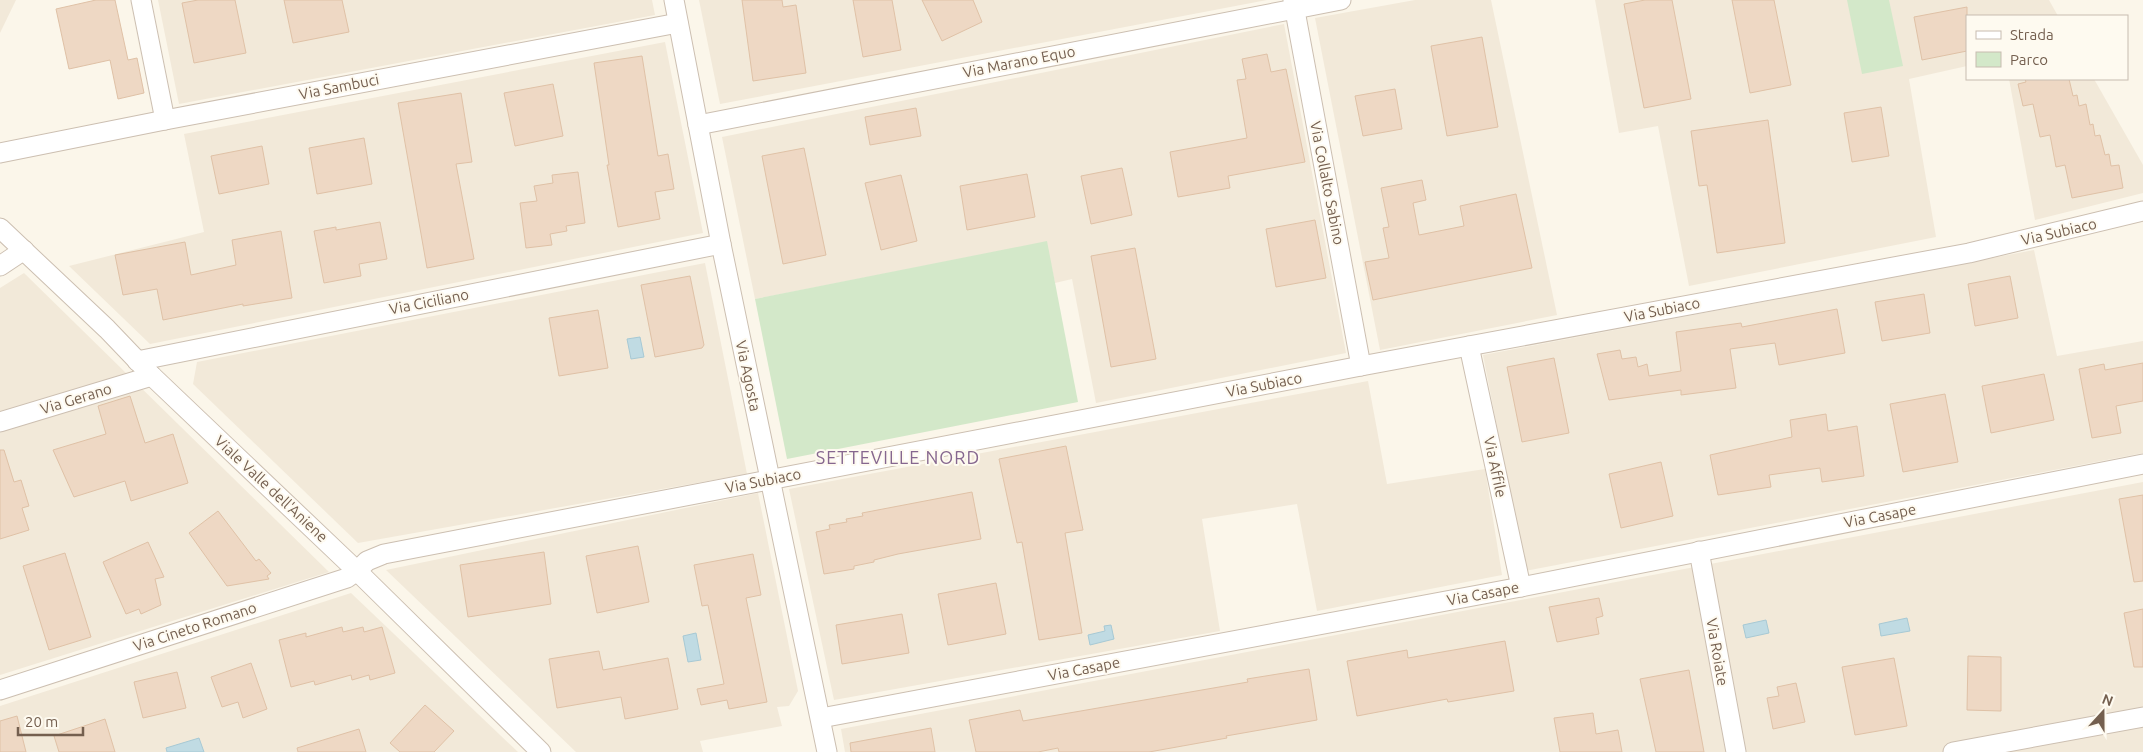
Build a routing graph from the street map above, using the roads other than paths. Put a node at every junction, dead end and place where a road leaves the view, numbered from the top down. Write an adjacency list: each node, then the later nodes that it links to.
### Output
1 (140, 0): 6 (street)
2 (674, 0): 5 (street, Via Agosta)
3 (1341, 0): 4 (street, Via Marano Equo)
4 (1294, 4): 7 (street, Via Marano Equo); 16 (street, Via Collalto Sabino)
5 (678, 23): 6 (street, Via Sambuci); 7 (street, Via Agosta)
6 (165, 120): 8 (street, Via Sambuci)
7 (698, 125): 11 (street, Via Agosta)
8 (0, 153)
9 (2143, 211): 14 (street, Via Subiaco)
10 (0, 228): 12 (street, Viale Valle dell'Aniene)
11 (721, 244): 15 (street, Via Ciciliano); 20 (street, Via Agosta)
12 (24, 250): 13 (street); 15 (street, Viale Valle dell'Aniene)
13 (0, 266)
14 (1469, 346): 16 (street, Via Subiaco); 24 (street, Via Affile)
15 (137, 361): 17 (street, Viale Valle dell'Aniene)
16 (1362, 366): 20 (street, Via Subiaco)
17 (152, 376): 18 (street, Via Gerano); 23 (street, Viale Valle dell'Aniene)
18 (0, 422)
19 (2143, 464): 21 (street, Via Casape)
20 (770, 480): 22 (street, Via Subiaco); 27 (street, Via Agosta)
21 (1699, 551): 24 (street, Via Casape); 30 (street, Via Roiate)
22 (384, 554): 23 (street, Via Cineto Romano)
23 (358, 571): 25 (street, Via Cineto Romano); 28 (street, Viale Valle dell'Aniene)
24 (1521, 587): 27 (street, Via Casape)
25 (0, 690)
26 (2143, 717): 31 (street)
27 (821, 718): 29 (street, Via Agosta)
28 (541, 752)
29 (827, 752)
30 (1736, 752)
31 (1953, 752)

